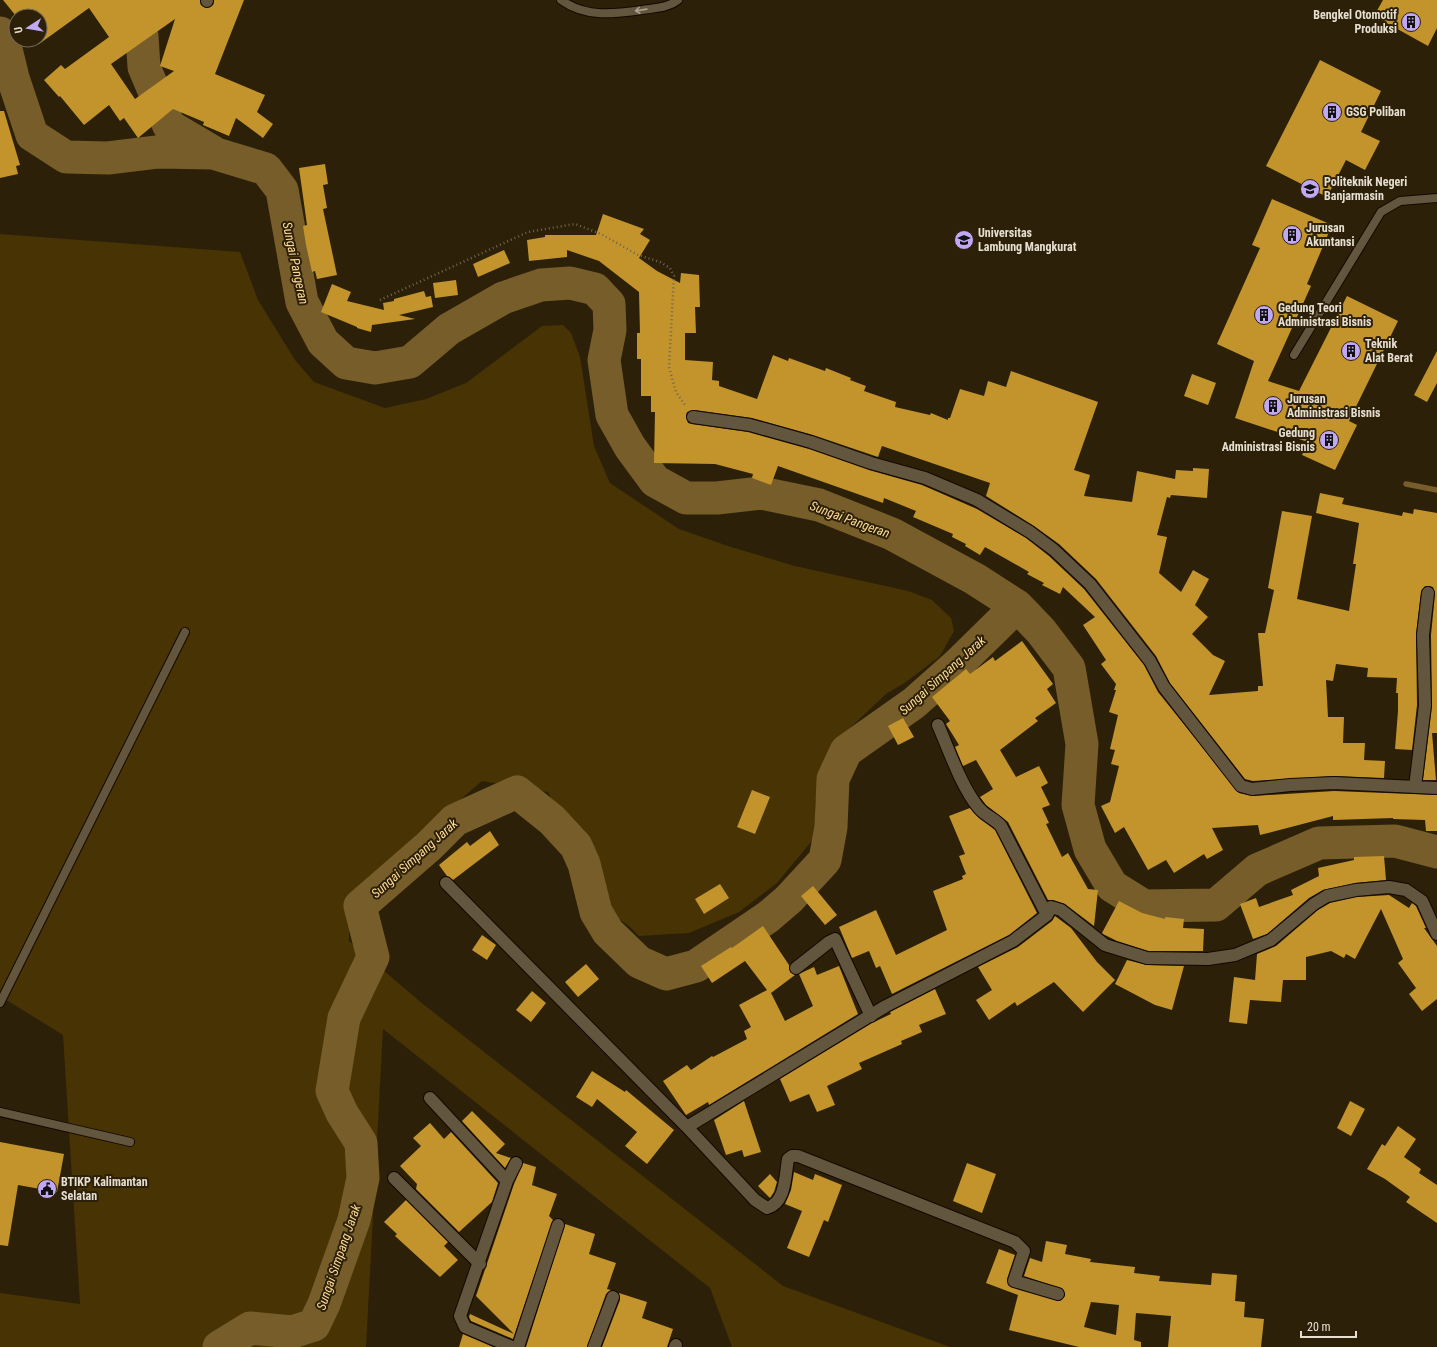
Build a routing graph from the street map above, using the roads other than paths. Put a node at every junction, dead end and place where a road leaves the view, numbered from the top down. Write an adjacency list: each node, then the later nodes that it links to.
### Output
1 (561, 0): 2 (lane, one-way to 1)
2 (678, 0)
3 (1437, 198): 4 (lane)
4 (1294, 355)
5 (693, 418): 9 (street)
6 (1428, 593): 9 (street)
7 (185, 632): 15 (lane)
8 (938, 725): 12 (street)
9 (1415, 787): 10 (street)
10 (1437, 788)
11 (446, 884): 19 (street)
12 (1047, 915): 13 (street); 16 (street)
13 (1437, 934)
14 (796, 968): 16 (street)
15 (0, 1003)
16 (871, 1016): 19 (street)
17 (430, 1098): 23 (street)
18 (0, 1112): 20 (lane)
19 (686, 1127): 26 (street)
20 (130, 1142)
21 (516, 1163): 23 (street)
22 (394, 1178): 25 (street)
23 (507, 1181): 25 (street)
24 (558, 1225): 29 (street)
25 (480, 1264): 28 (street)
26 (1058, 1294)
27 (613, 1297): 30 (street)
28 (512, 1347)
29 (518, 1347)
30 (594, 1347)

